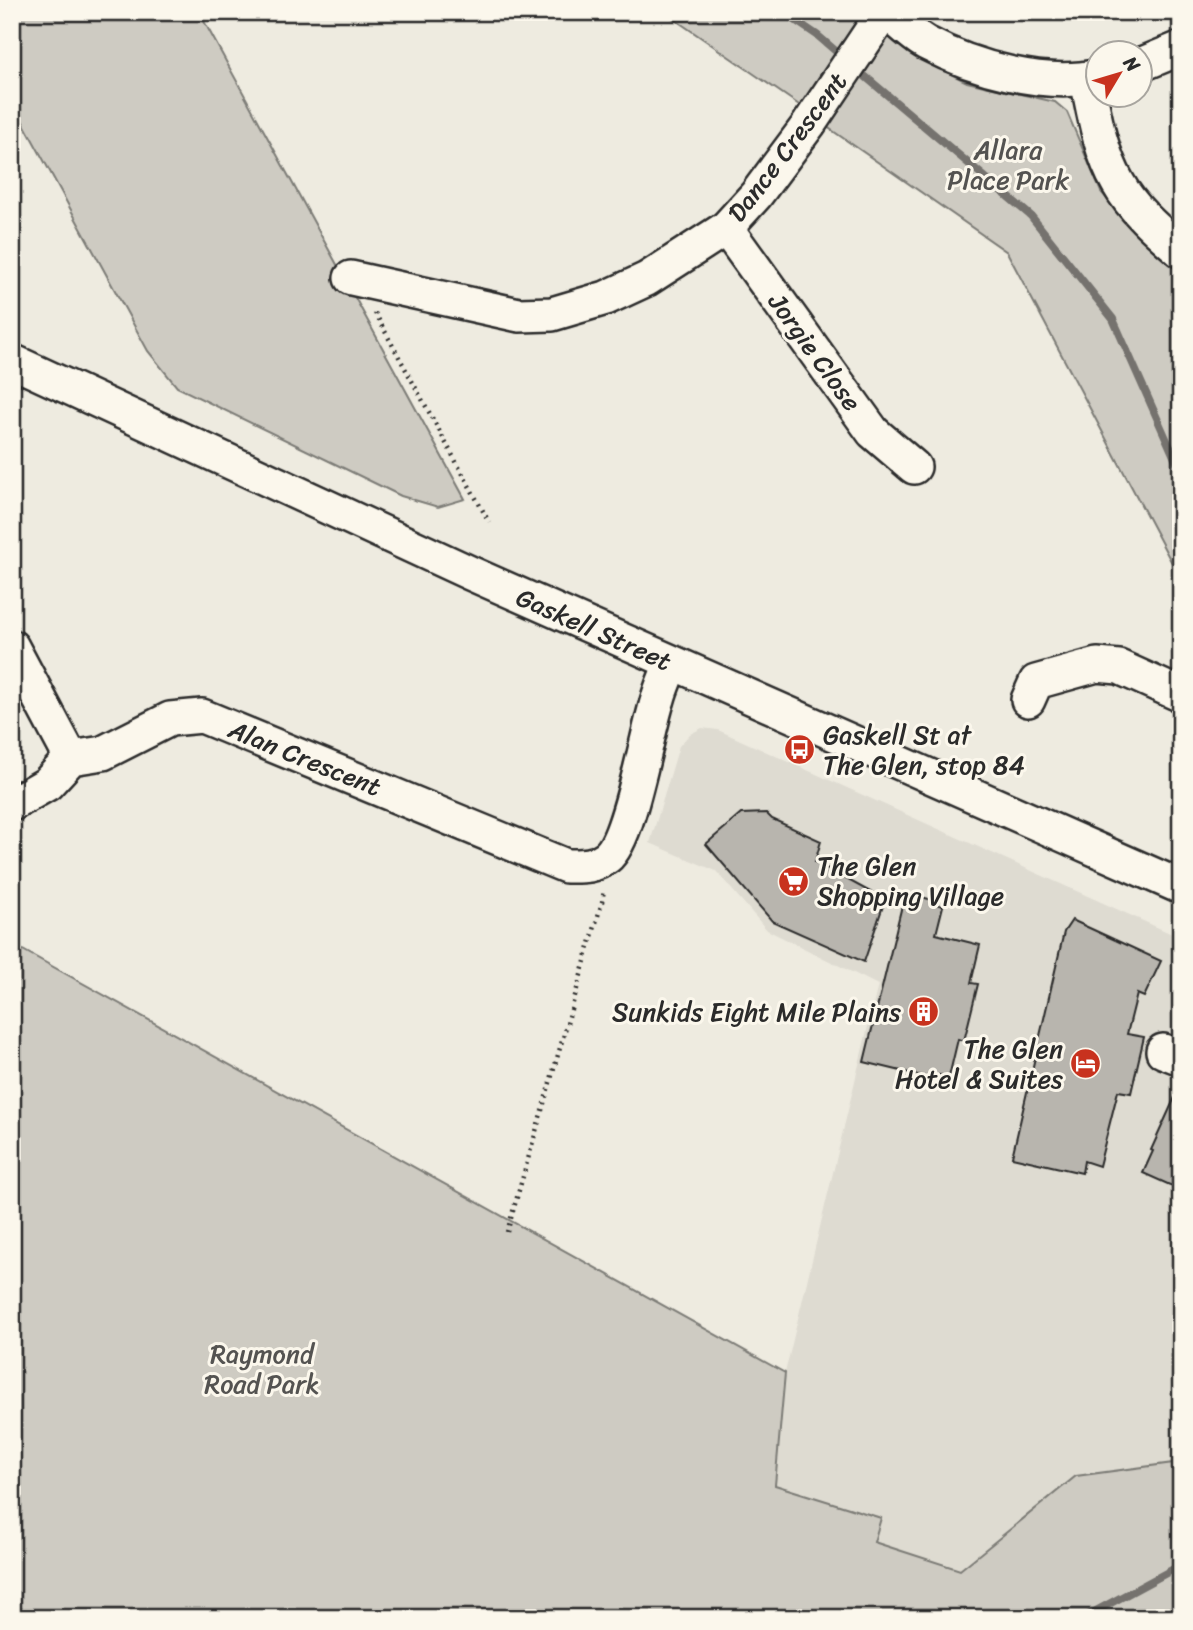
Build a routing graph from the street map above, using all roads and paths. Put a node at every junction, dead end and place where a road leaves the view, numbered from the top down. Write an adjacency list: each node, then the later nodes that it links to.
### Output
1 (886, 12): 4 (street); 6 (street, Dance Crescent)
2 (1181, 48): 3 (street)
3 (1154, 59)
4 (1084, 78)
5 (1096, 108): 7 (street)
6 (726, 228): 8 (street, Dance Crescent); 12 (street, Jorgie Close)
7 (1181, 251)
8 (351, 278): 13 (path)
9 (12, 280): 10 (path)
10 (14, 302)
11 (12, 361): 15 (street, Gaskell Street)
12 (914, 467)
13 (489, 522)
14 (12, 648): 18 (street)
15 (671, 663): 20 (street); 21 (street, Gaskell Street)
16 (1181, 695): 17 (street)
17 (1028, 700)
18 (71, 758): 19 (street); 20 (street, Alan Crescent)
19 (12, 804)
20 (608, 856): 22 (path)
21 (1181, 887)
22 (507, 1232)

